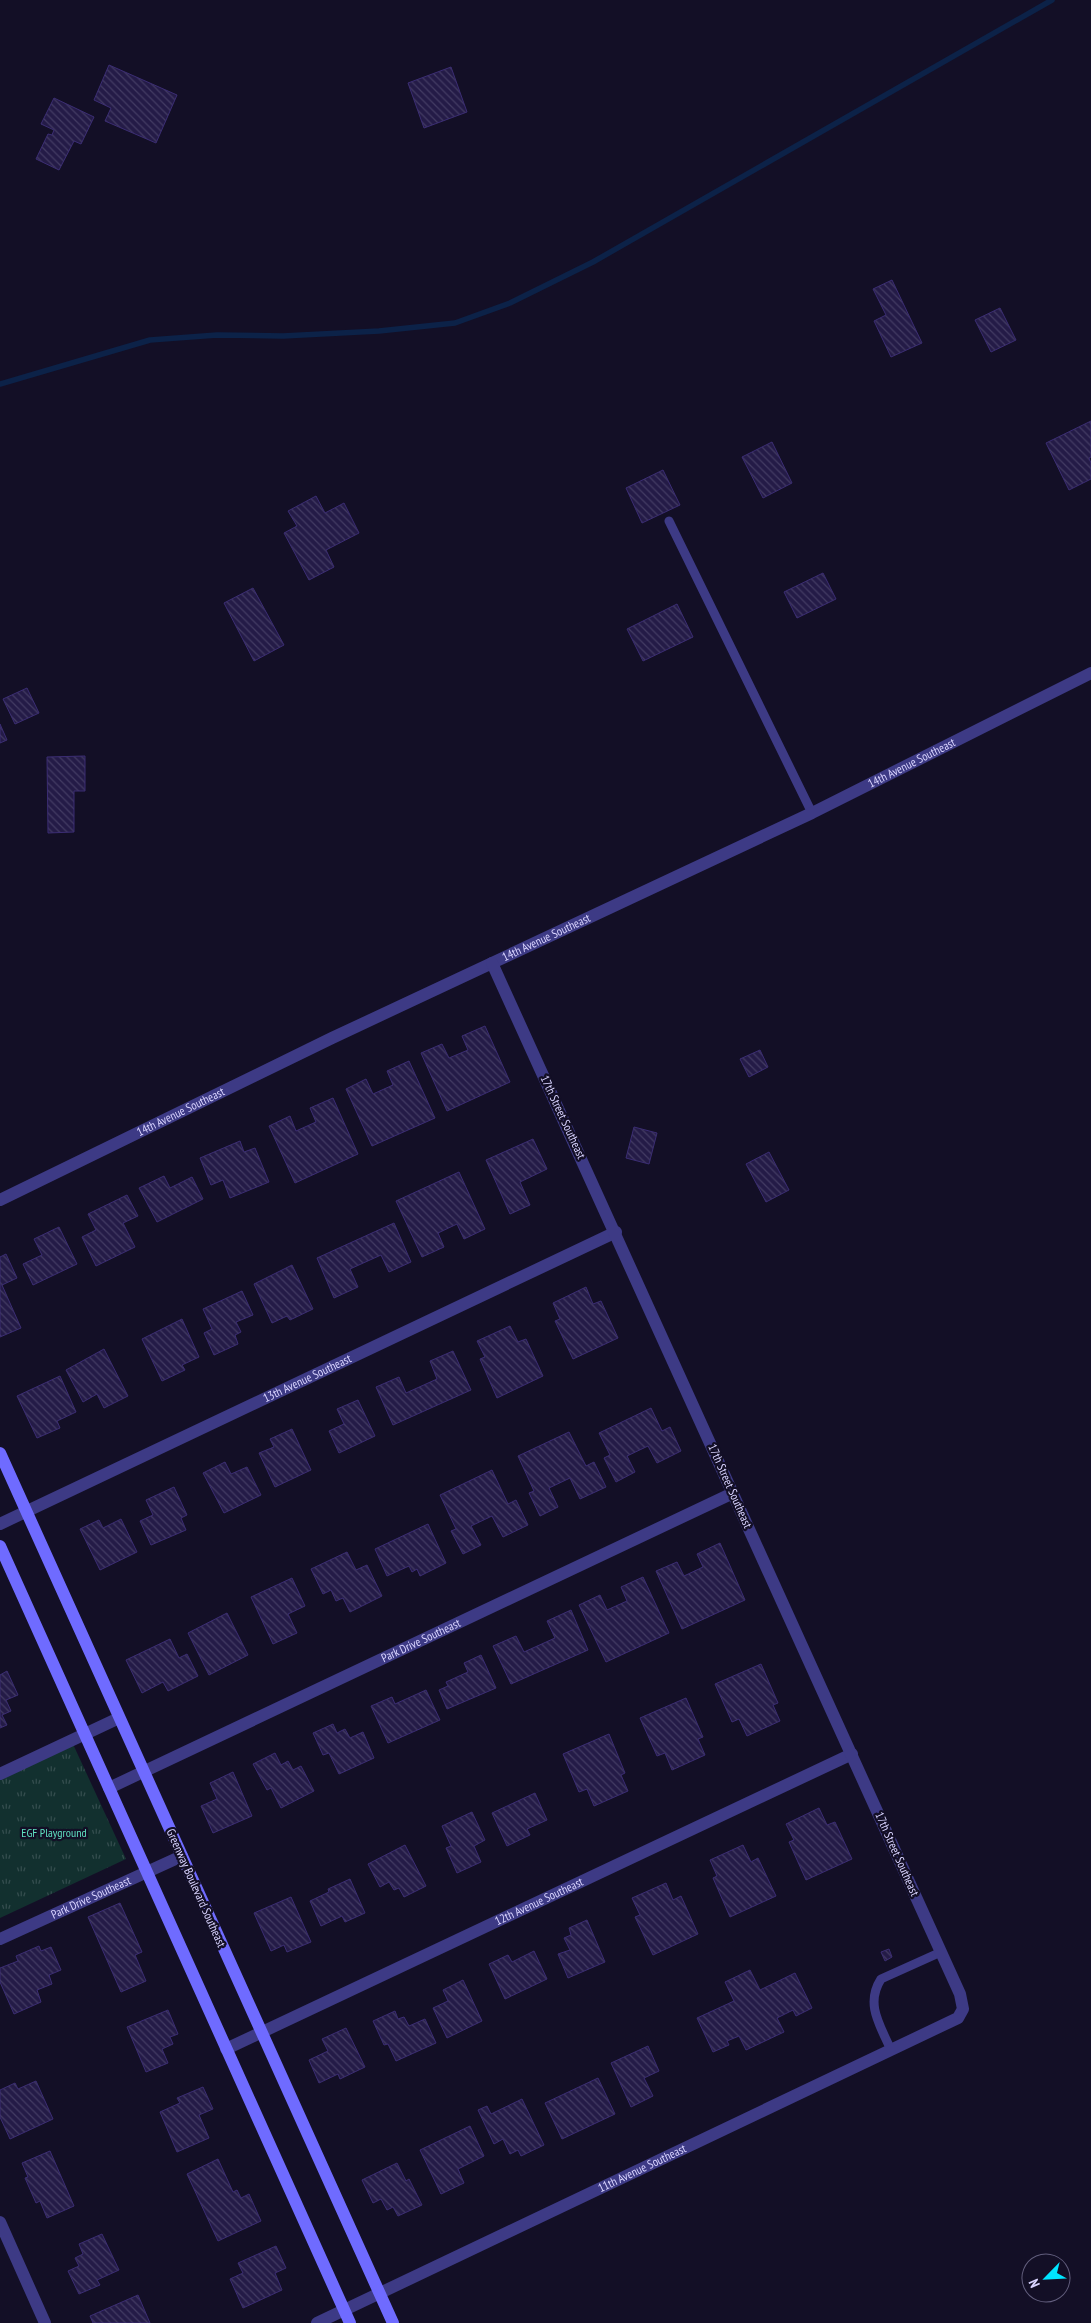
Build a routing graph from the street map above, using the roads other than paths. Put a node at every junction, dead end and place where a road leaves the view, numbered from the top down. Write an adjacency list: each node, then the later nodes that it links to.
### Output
1 (669, 520): 3 (lane)
2 (1091, 673): 3 (street, 14th Avenue Southeast)
3 (812, 813): 4 (street, 14th Avenue Southeast)
4 (492, 963): 5 (street, 14th Avenue Southeast); 6 (street, 17th Street Southeast)
5 (0, 1200)
6 (616, 1232): 8 (street, 17th Street Southeast); 9 (street, 13th Avenue Southeast)
7 (0, 1453): 9 (street, Greenway Boulevard Southeast)
8 (733, 1493): 14 (street, 17th Street Southeast); 15 (street, Park Drive Southeast)
9 (27, 1512): 10 (street, 13th Avenue Southeast); 12 (street, Greenway Boulevard Southeast)
10 (0, 1524)
11 (0, 1546): 13 (street)
12 (119, 1718): 13 (street); 15 (street, Greenway Boulevard Southeast)
13 (84, 1734): 16 (street); 17 (street)
14 (852, 1754): 21 (street, 17th Street Southeast); 23 (street, 12th Avenue Southeast)
15 (144, 1771): 17 (street, Park Drive Southeast); 18 (street, Greenway Boulevard Southeast)
16 (0, 1774)
17 (109, 1788): 19 (street)
18 (182, 1856): 19 (street, Park Drive Southeast); 23 (street, Greenway Boulevard Southeast)
19 (147, 1872): 20 (street, Park Drive Southeast); 24 (street)
20 (0, 1939)
21 (941, 1952): 22 (street, 17th Street Southeast); 25 (lane)
22 (963, 2009): 25 (street, 11th Avenue Southeast)
23 (262, 2033): 24 (street, 12th Avenue Southeast); 27 (street, Greenway Boulevard Southeast)
24 (226, 2049): 28 (street)
25 (891, 2050): 27 (street, 11th Avenue Southeast)
26 (0, 2222): 29 (street)
27 (380, 2293): 28 (street, 11th Avenue Southeast); 32 (street, Greenway Boulevard Southeast)
28 (344, 2311): 30 (street, 11th Avenue Southeast); 31 (street)
29 (44, 2323)
30 (317, 2323)
31 (350, 2323)
32 (393, 2323)

